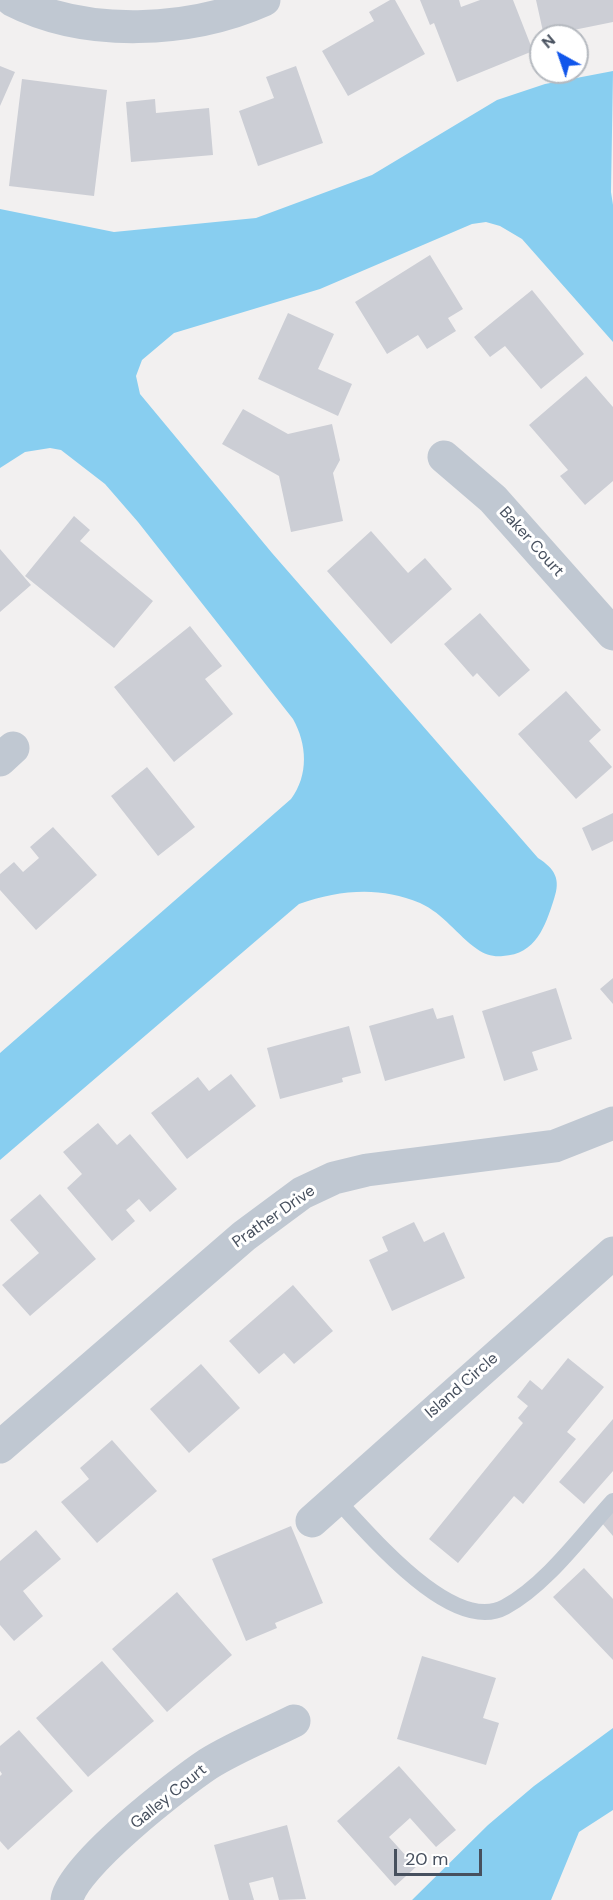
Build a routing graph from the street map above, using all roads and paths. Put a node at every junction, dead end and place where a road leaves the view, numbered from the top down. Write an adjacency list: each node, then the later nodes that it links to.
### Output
1 (12, 0): 2 (street)
2 (264, 0)
3 (444, 457): 4 (street, Baker Court)
4 (613, 634)
5 (613, 1123): 7 (street, Prather Drive)
6 (613, 1253): 8 (street, Island Circle)
7 (0, 1448)
8 (336, 1498): 9 (lane); 10 (street, Island Circle)
9 (613, 1501)
10 (312, 1521)
11 (294, 1720): 12 (street, Galley Court)
12 (67, 1900)

